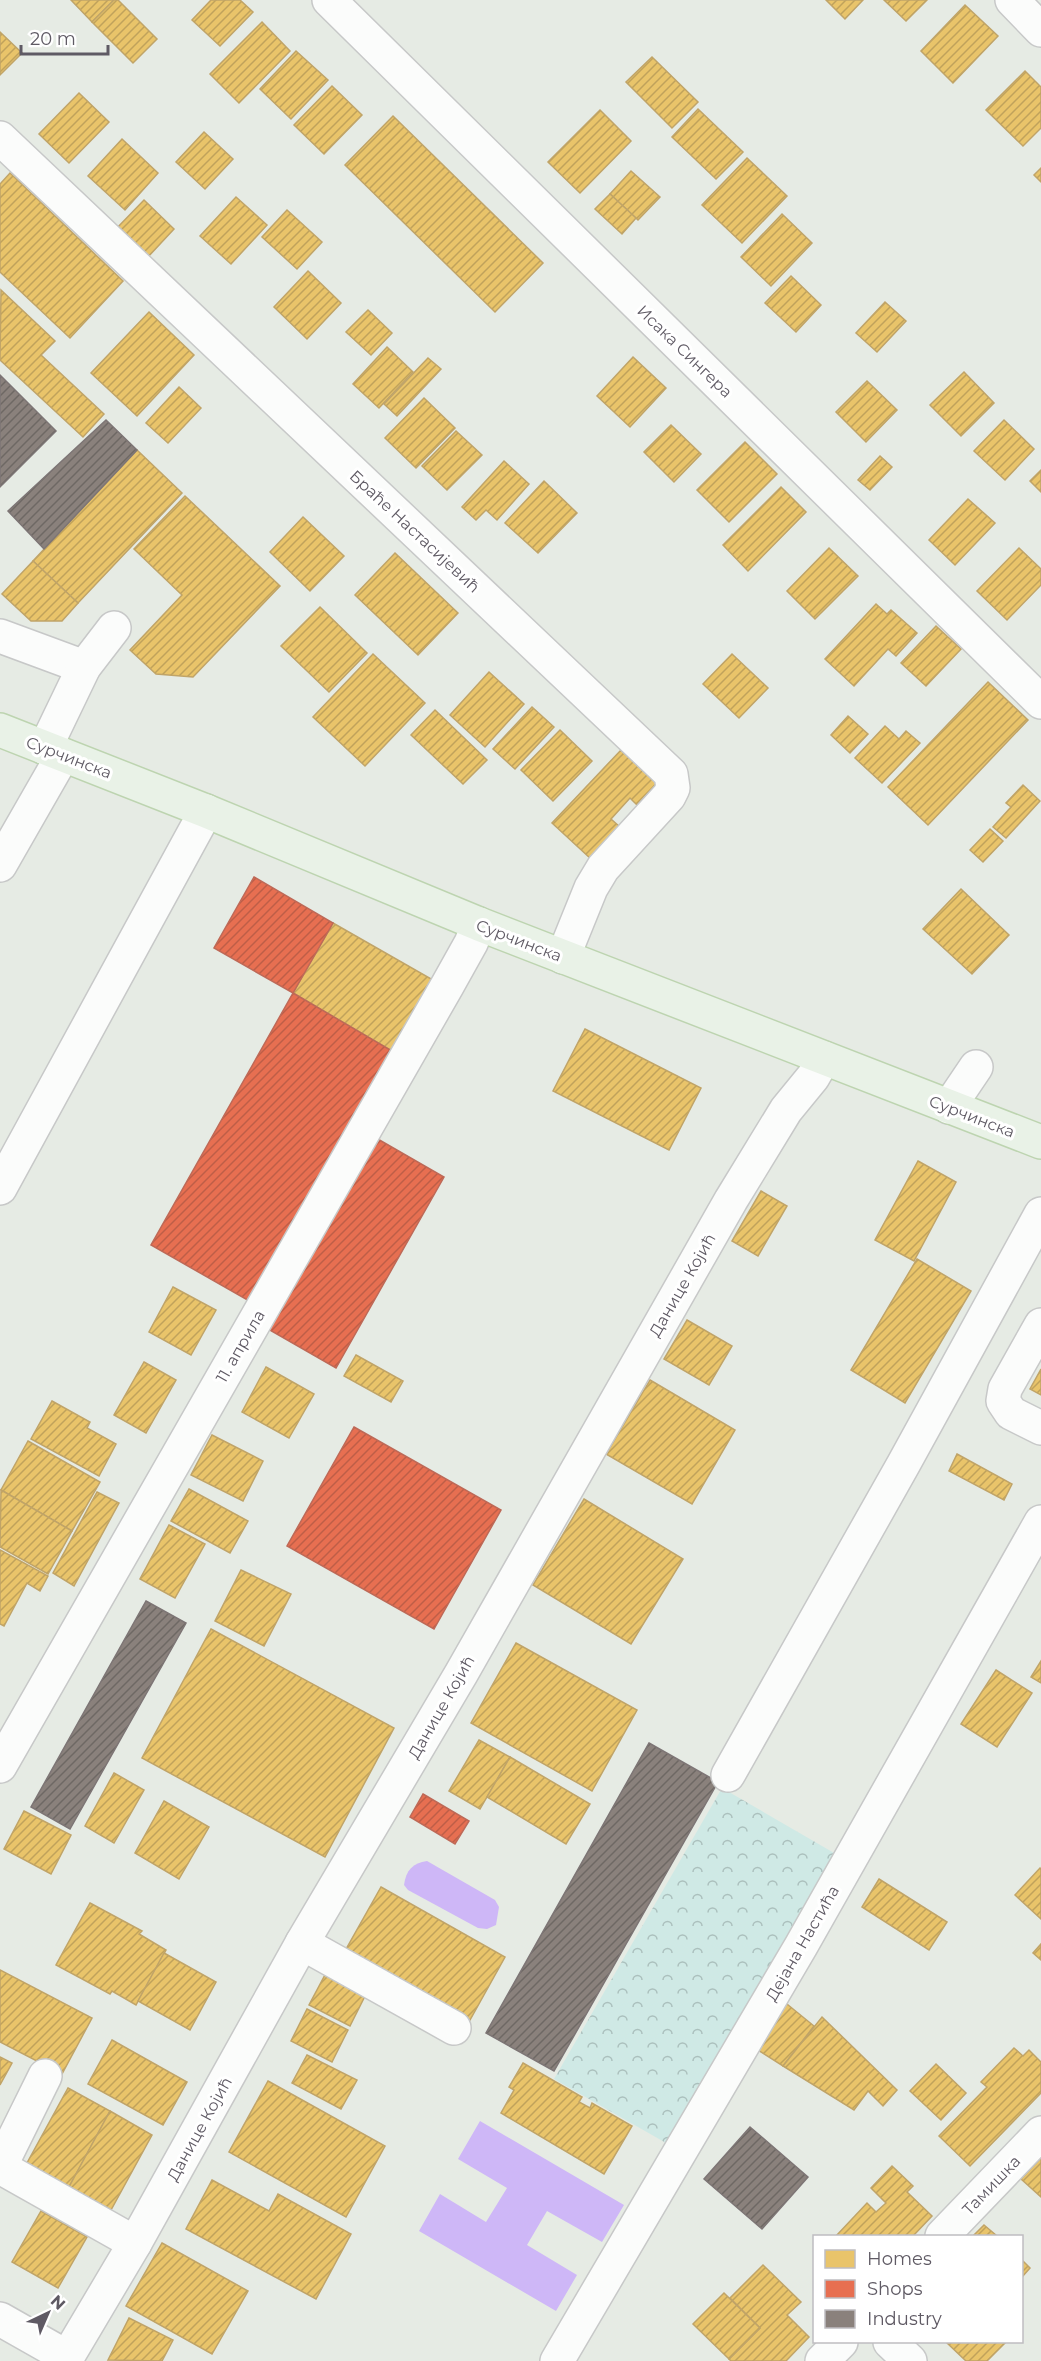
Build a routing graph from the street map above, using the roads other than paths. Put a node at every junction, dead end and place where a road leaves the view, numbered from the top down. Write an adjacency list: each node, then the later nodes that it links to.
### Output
1 (329, 0): 8 (street, Исака Сингера)
2 (1012, 0): 3 (street)
3 (1041, 30)
4 (0, 138): 14 (street, Браће Настасијевић)
5 (114, 628): 7 (street)
6 (0, 636): 7 (street)
7 (84, 667): 10 (street)
8 (1041, 702)
9 (0, 730): 10 (main road, Сурчинска)
10 (54, 751): 11 (main road, Сурчинска); 12 (street)
11 (206, 811): 13 (main road, Сурчинска); 19 (street)
12 (0, 865)
13 (479, 924): 14 (main road, Сурчинска); 24 (street, 11. априла)
14 (563, 957): 15 (main road, Сурчинска)
15 (824, 1058): 17 (main road, Сурчинска); 26 (street, Данице Којић)
16 (976, 1067): 17 (street)
17 (949, 1107): 18 (main road, Сурчинска)
18 (1041, 1142)
19 (0, 1188)
20 (1041, 1214): 25 (street)
21 (1041, 1325): 22 (street)
22 (1041, 1428)
23 (1041, 1522): 36 (street, Дејана Настића)
24 (0, 1766)
25 (728, 1775)
26 (302, 1943): 27 (street); 31 (street, Данице Којић)
27 (454, 2028)
28 (45, 2076): 31 (street)
29 (1041, 2133): 30 (street, Тамишка)
30 (943, 2235)
31 (135, 2242): 35 (street, Данице Којић)
32 (0, 2319): 35 (street)
33 (840, 2343): 37 (street)
34 (891, 2343): 38 (street)
35 (66, 2359)
36 (557, 2361)
37 (822, 2361)
38 (910, 2361)

